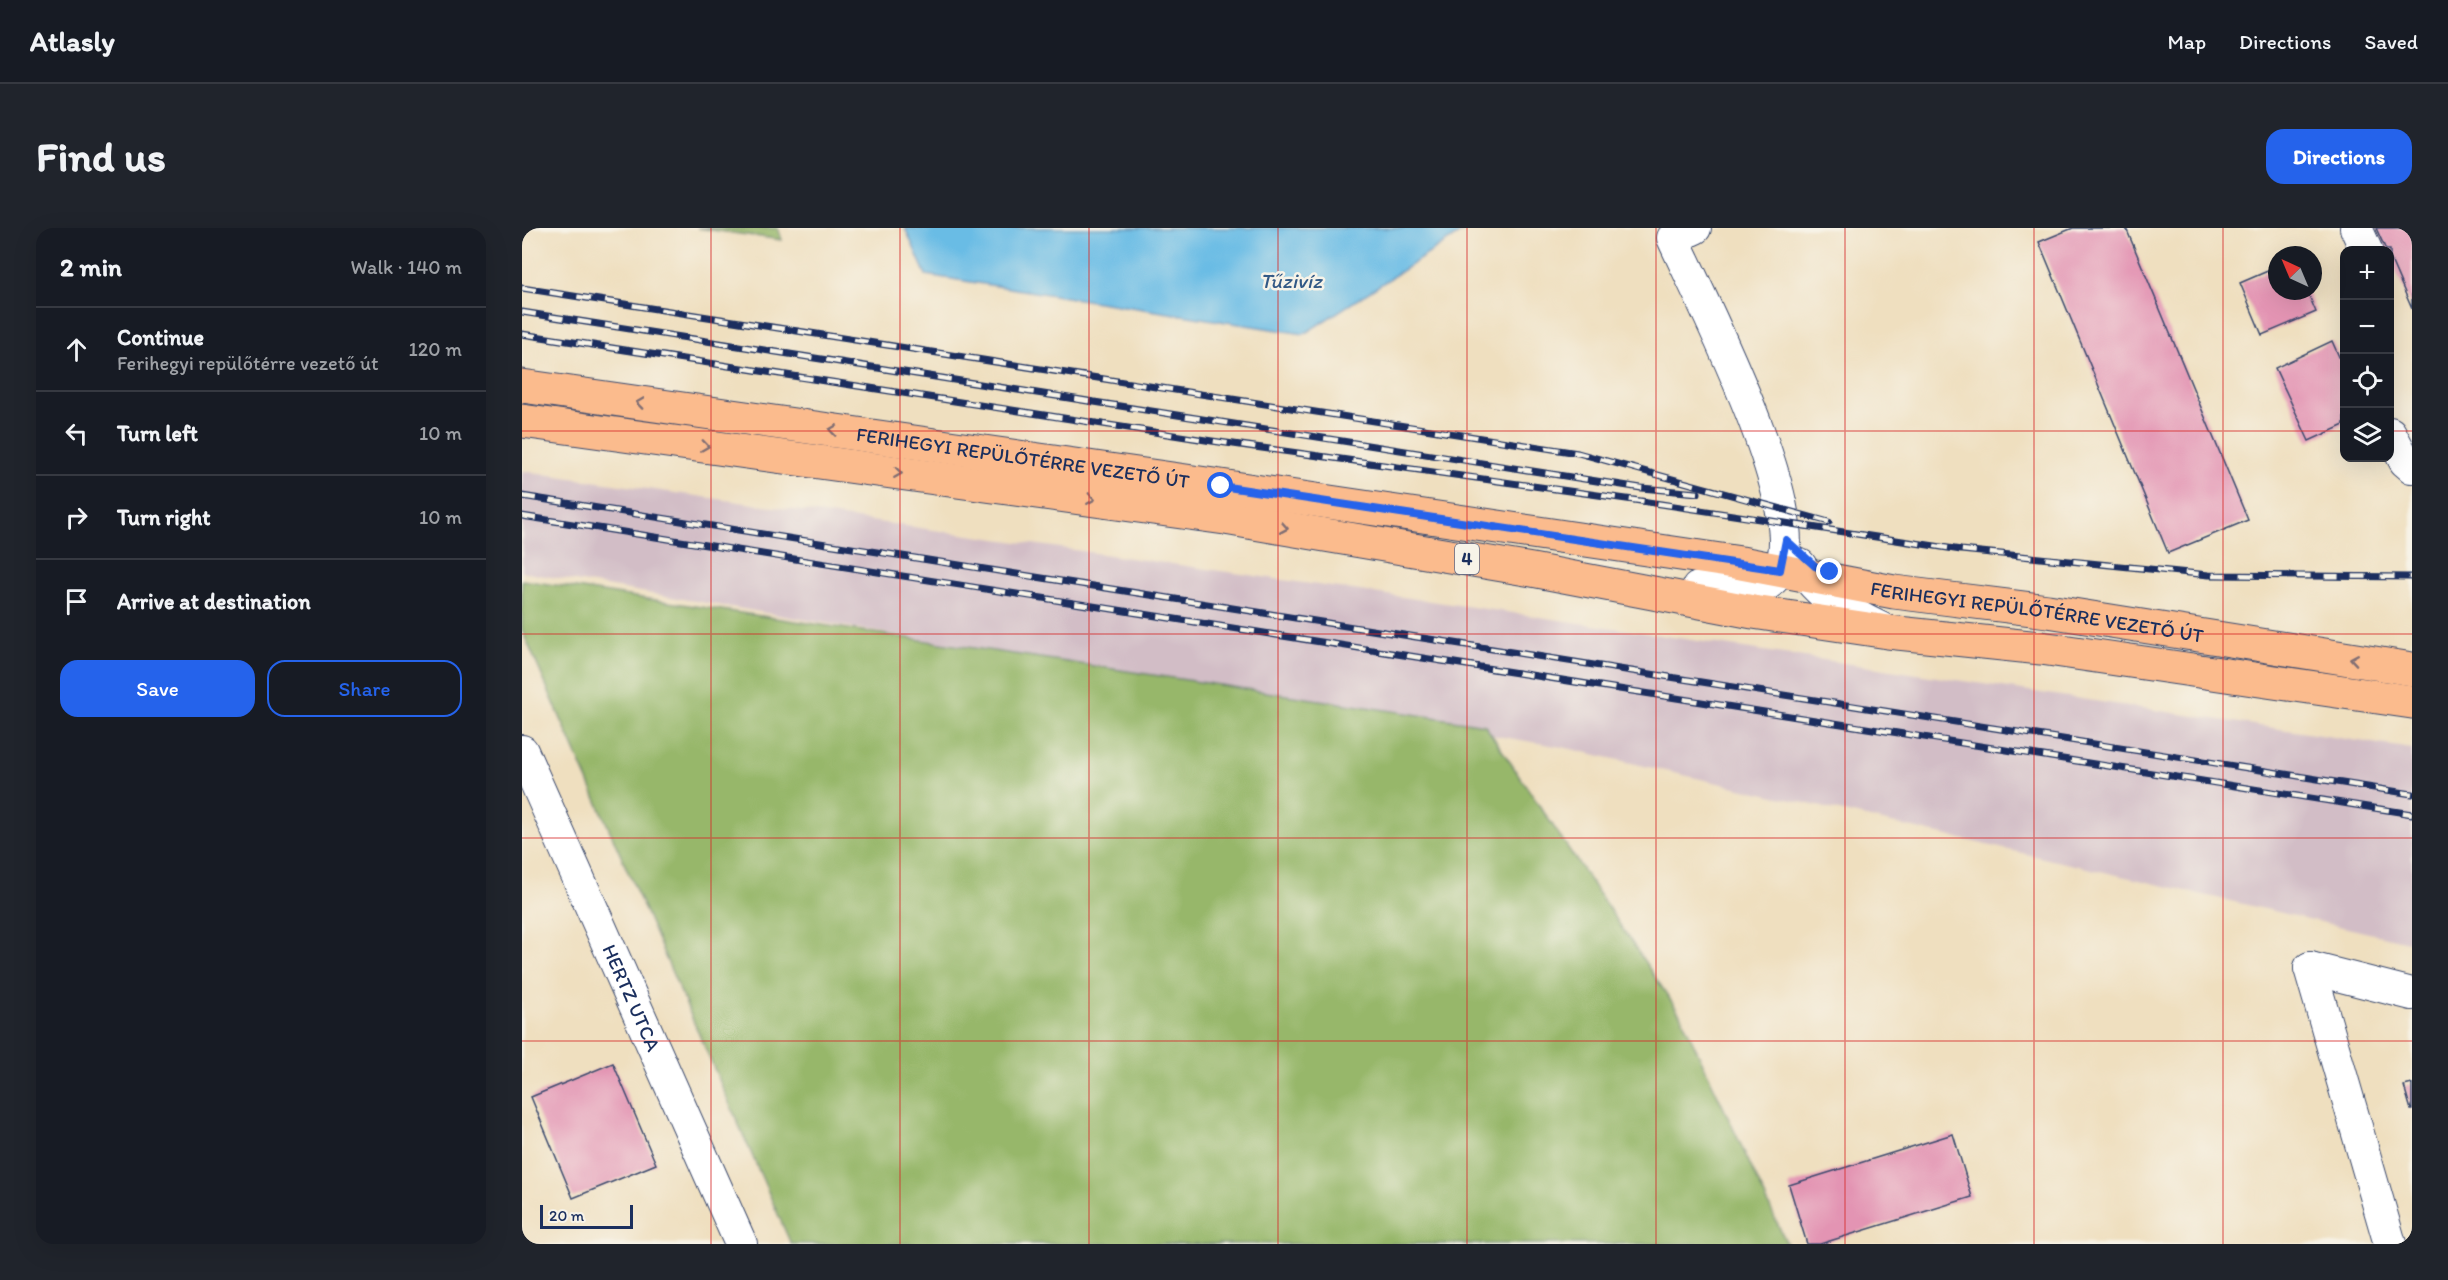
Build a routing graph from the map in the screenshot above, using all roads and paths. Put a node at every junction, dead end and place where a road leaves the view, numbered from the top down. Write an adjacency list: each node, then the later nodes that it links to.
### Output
1 (2356, 228): 3 (street)
2 (1679, 231): 8 (street)
3 (2364, 246)
4 (522, 386): 8 (main road, FERIHEGYI REPÜLŐTÉRRE VEZETŐ ÚT / 4, one-way to 4)
5 (522, 421): 9 (main road, FERIHEGYI REPÜLŐTÉRRE VEZETŐ ÚT / 4, one-way to 9)
6 (2394, 440): 7 (street)
7 (2412, 466)
8 (1790, 562): 9 (street); 10 (street); 11 (main road, FERIHEGYI REPÜLŐTÉRRE VEZETŐ ÚT / 4, one-way to 8)
9 (1532, 570): 10 (main road, FERIHEGYI REPÜLŐTÉRRE VEZETŐ ÚT / 4)
10 (1888, 632): 12 (main road, FERIHEGYI REPÜLŐTÉRRE VEZETŐ ÚT / 4)
11 (2412, 669)
12 (2412, 702)
13 (522, 751): 15 (street, HERTZ UTCA)
14 (2412, 994): 16 (street)
15 (741, 1244)
16 (2391, 1244)

